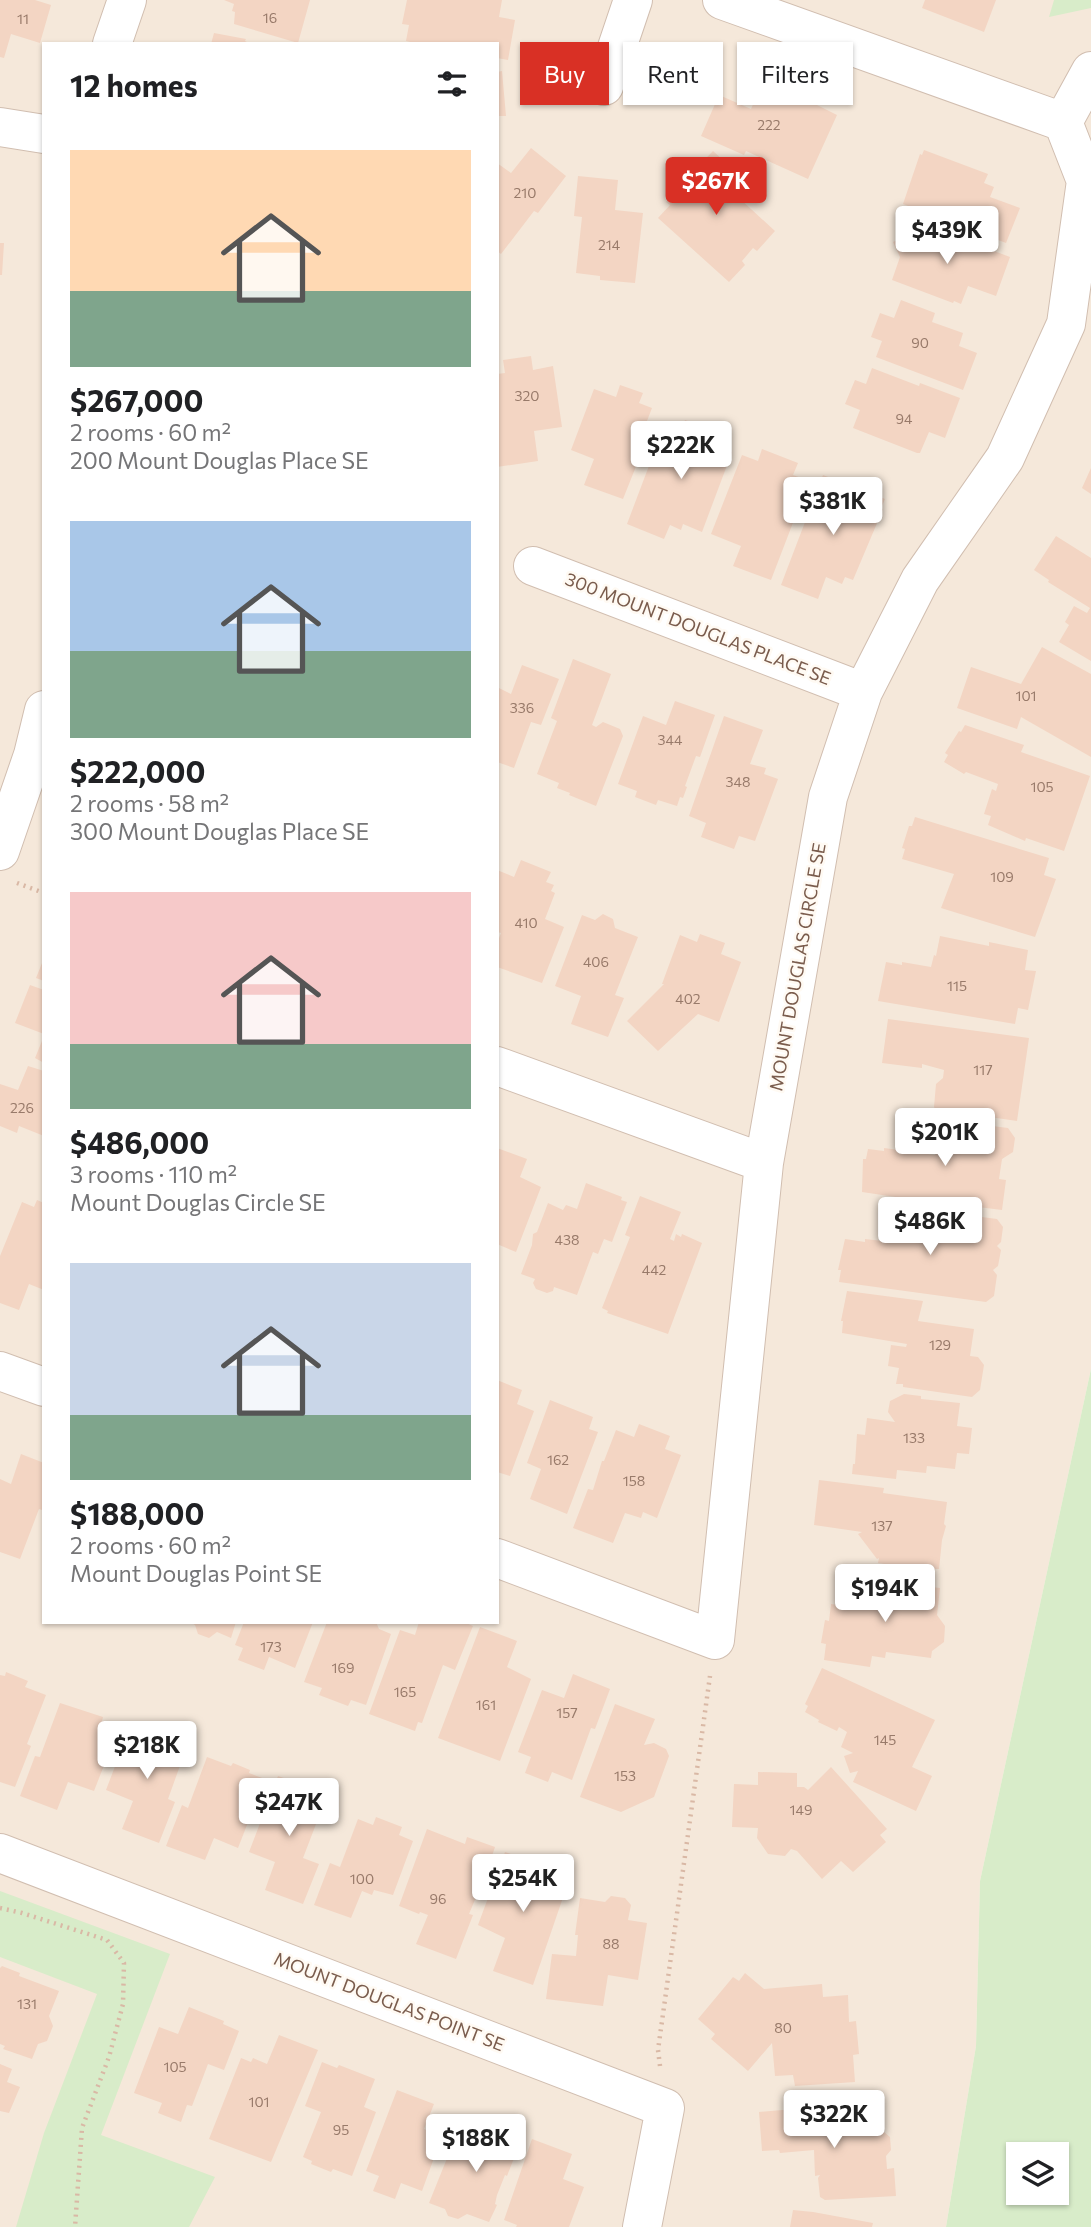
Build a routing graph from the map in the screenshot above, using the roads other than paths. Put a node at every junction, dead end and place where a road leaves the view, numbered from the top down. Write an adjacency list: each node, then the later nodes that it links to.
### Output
1 (127, 0): 4 (street)
2 (634, 0): 6 (street)
3 (722, 0): 7 (street)
4 (113, 42)
5 (1091, 71): 7 (street)
6 (609, 72)
7 (1063, 122): 11 (street, MOUNT DOUGLAS CIRCLE SE)
8 (0, 127): 9 (street)
9 (42, 134)
10 (533, 566): 11 (street, 300 MOUNT DOUGLAS PLACE SE)
11 (863, 692): 15 (street, MOUNT DOUGLAS CIRCLE SE)
12 (42, 718): 13 (street)
13 (0, 851)
14 (499, 1067): 15 (street)
15 (765, 1163): 18 (street, MOUNT DOUGLAS CIRCLE SE)
16 (0, 1371): 17 (street)
17 (42, 1386)
18 (499, 1559)
19 (0, 1853): 20 (street, MOUNT DOUGLAS POINT SE)
20 (642, 2227)

